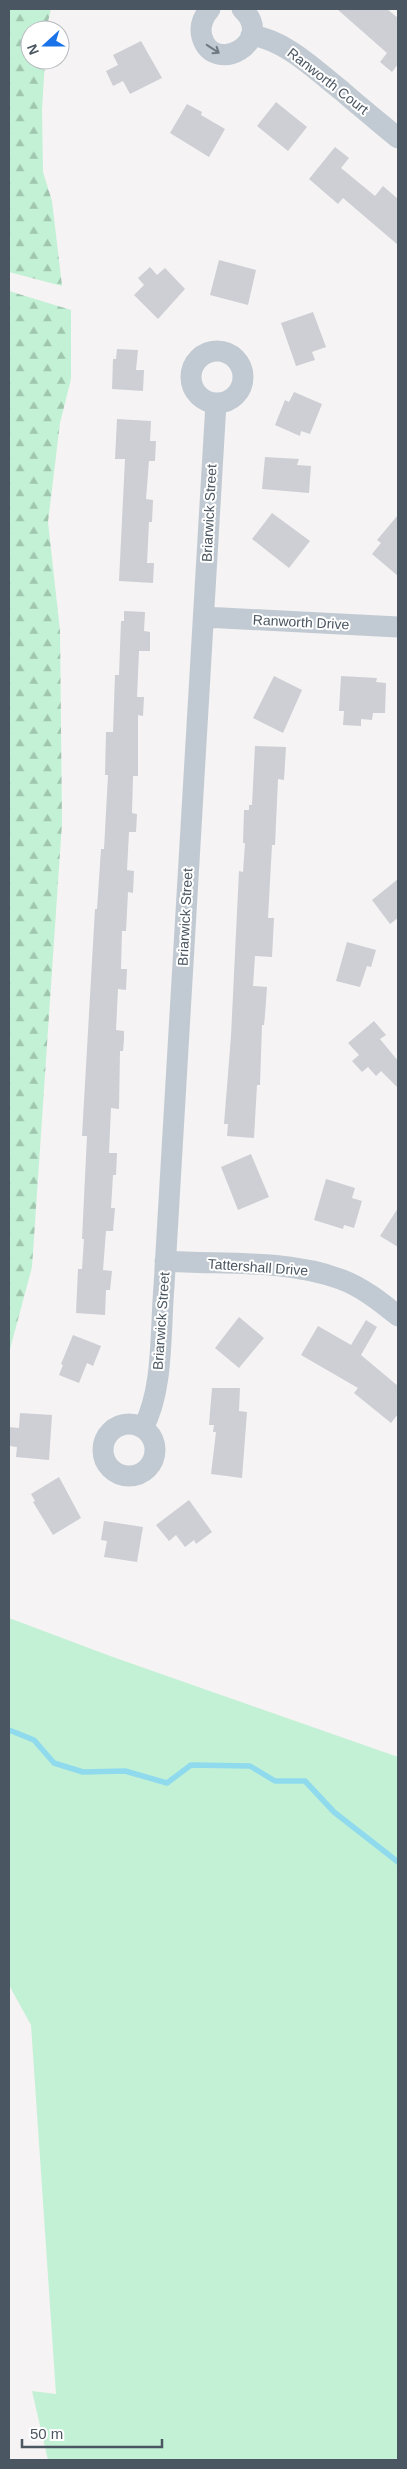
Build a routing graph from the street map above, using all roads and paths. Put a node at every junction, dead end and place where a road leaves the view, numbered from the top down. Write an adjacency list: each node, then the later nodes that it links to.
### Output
1 (210, 9): 3 (street, one-way to 3)
2 (242, 9): 3 (street)
3 (251, 35): 4 (street, Ranworth Court)
4 (398, 138)
5 (216, 404): 6 (street, Briarwick Street)
6 (204, 617): 7 (street, Ranworth Drive); 8 (street, Briarwick Street)
7 (398, 627)
8 (165, 1261): 9 (street, Tattershall Drive); 10 (street, Briarwick Street)
9 (398, 1316)
10 (143, 1428)

